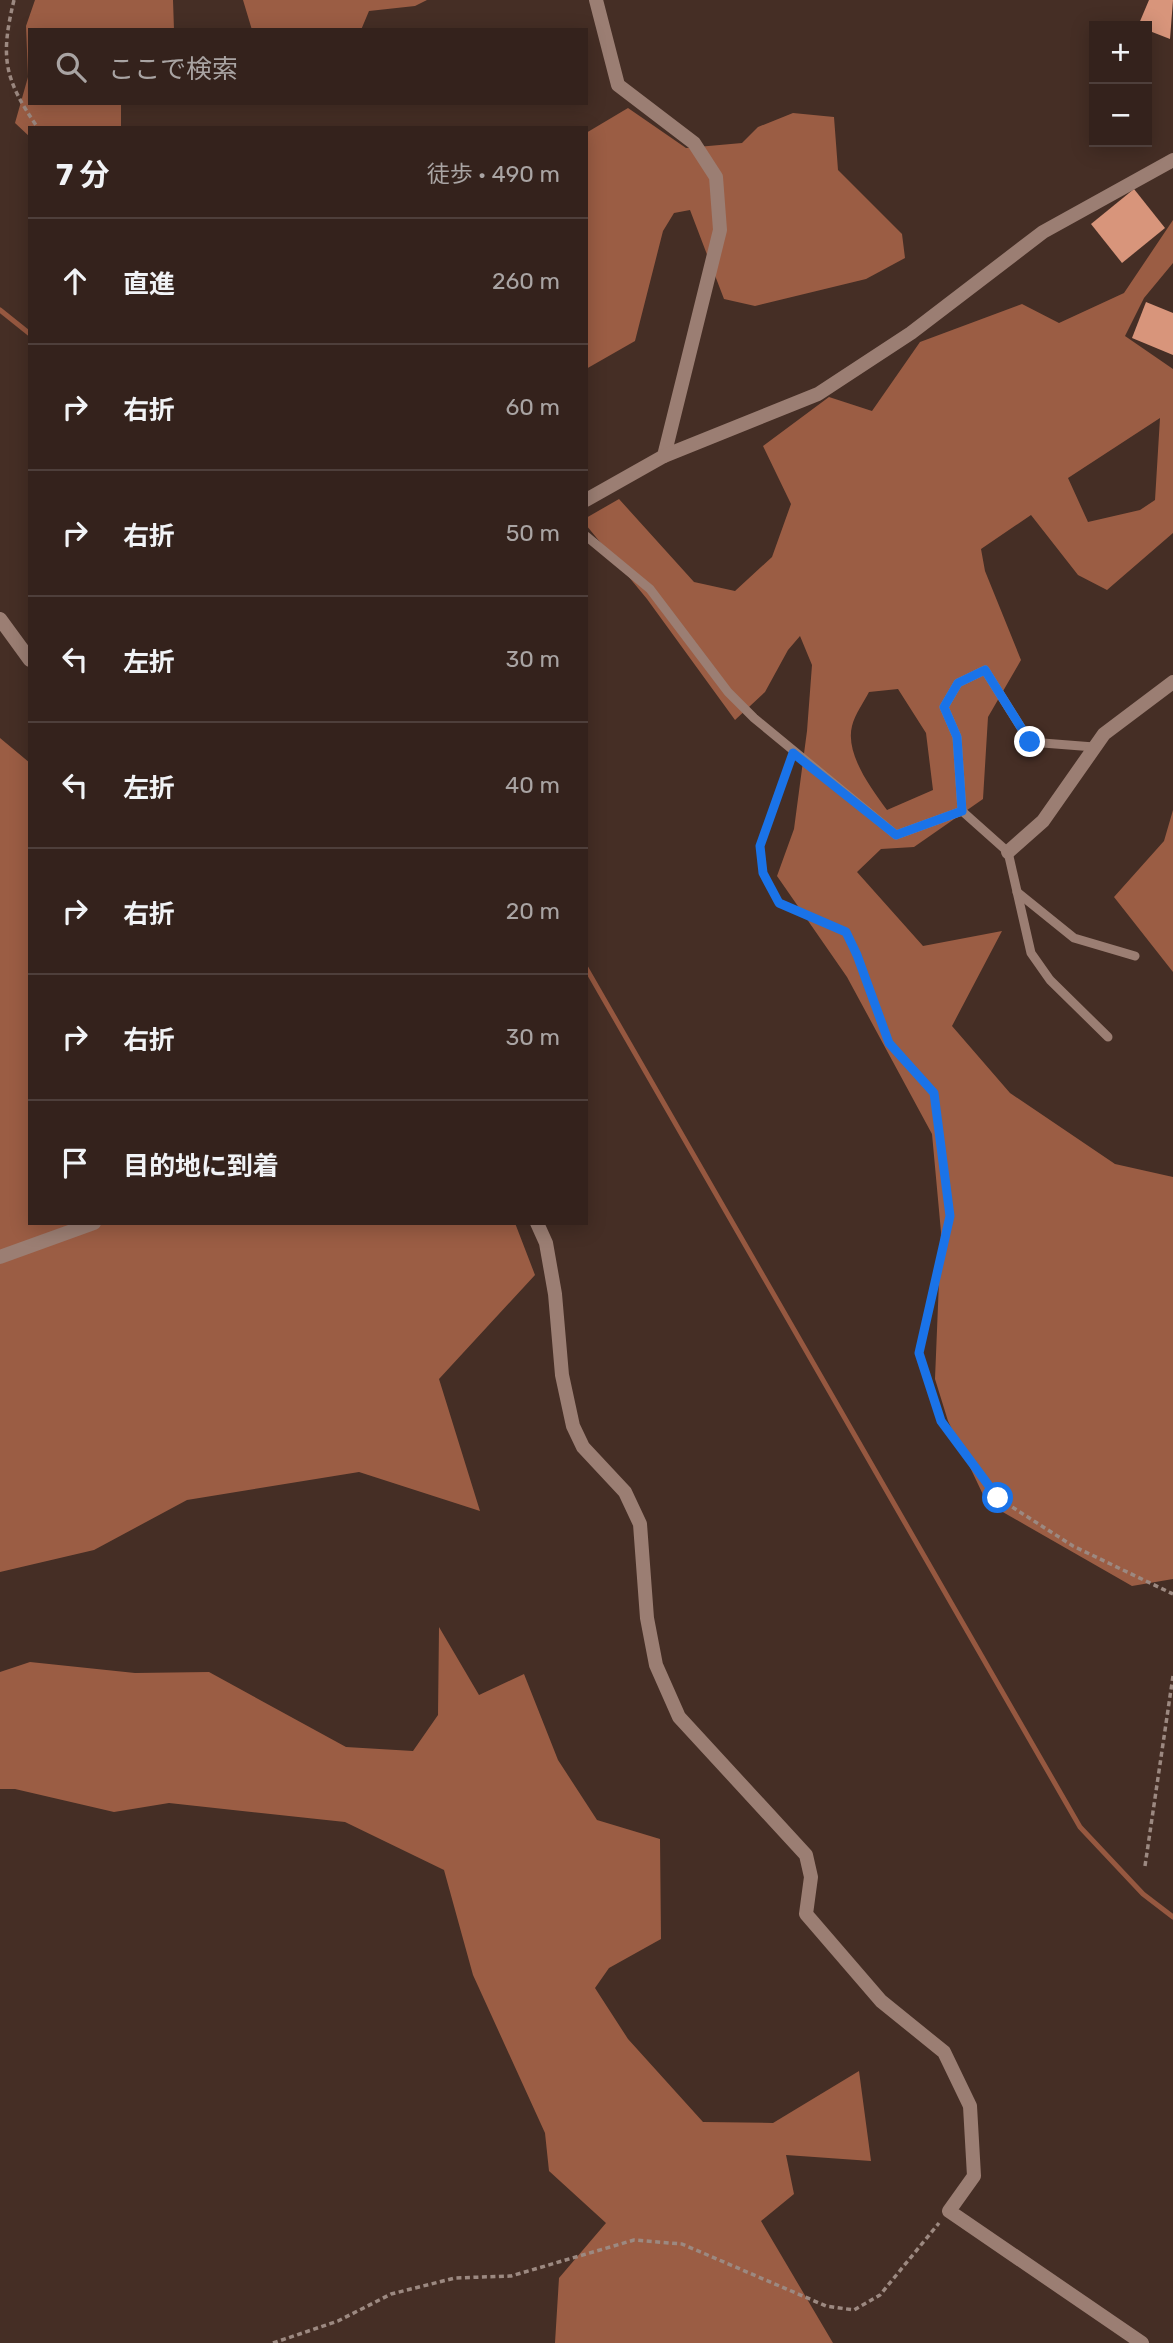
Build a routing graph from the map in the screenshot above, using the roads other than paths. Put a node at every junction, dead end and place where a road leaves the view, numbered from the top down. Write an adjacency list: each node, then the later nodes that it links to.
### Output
1 (596, 0): 3 (street)
2 (1173, 160): 3 (street)
3 (664, 456): 4 (street)
4 (588, 499)
5 (588, 538): 10 (lane)
6 (0, 619): 7 (street)
7 (28, 657)
8 (1173, 682): 9 (street)
9 (1094, 747): 10 (lane); 11 (street)
10 (962, 811): 11 (lane)
11 (1008, 852): 12 (lane)
12 (1017, 892): 13 (lane); 14 (lane)
13 (1135, 956)
14 (1108, 1037)
15 (88, 1225): 17 (street)
16 (538, 1225): 18 (street)
17 (0, 1257)
18 (1142, 2343)

